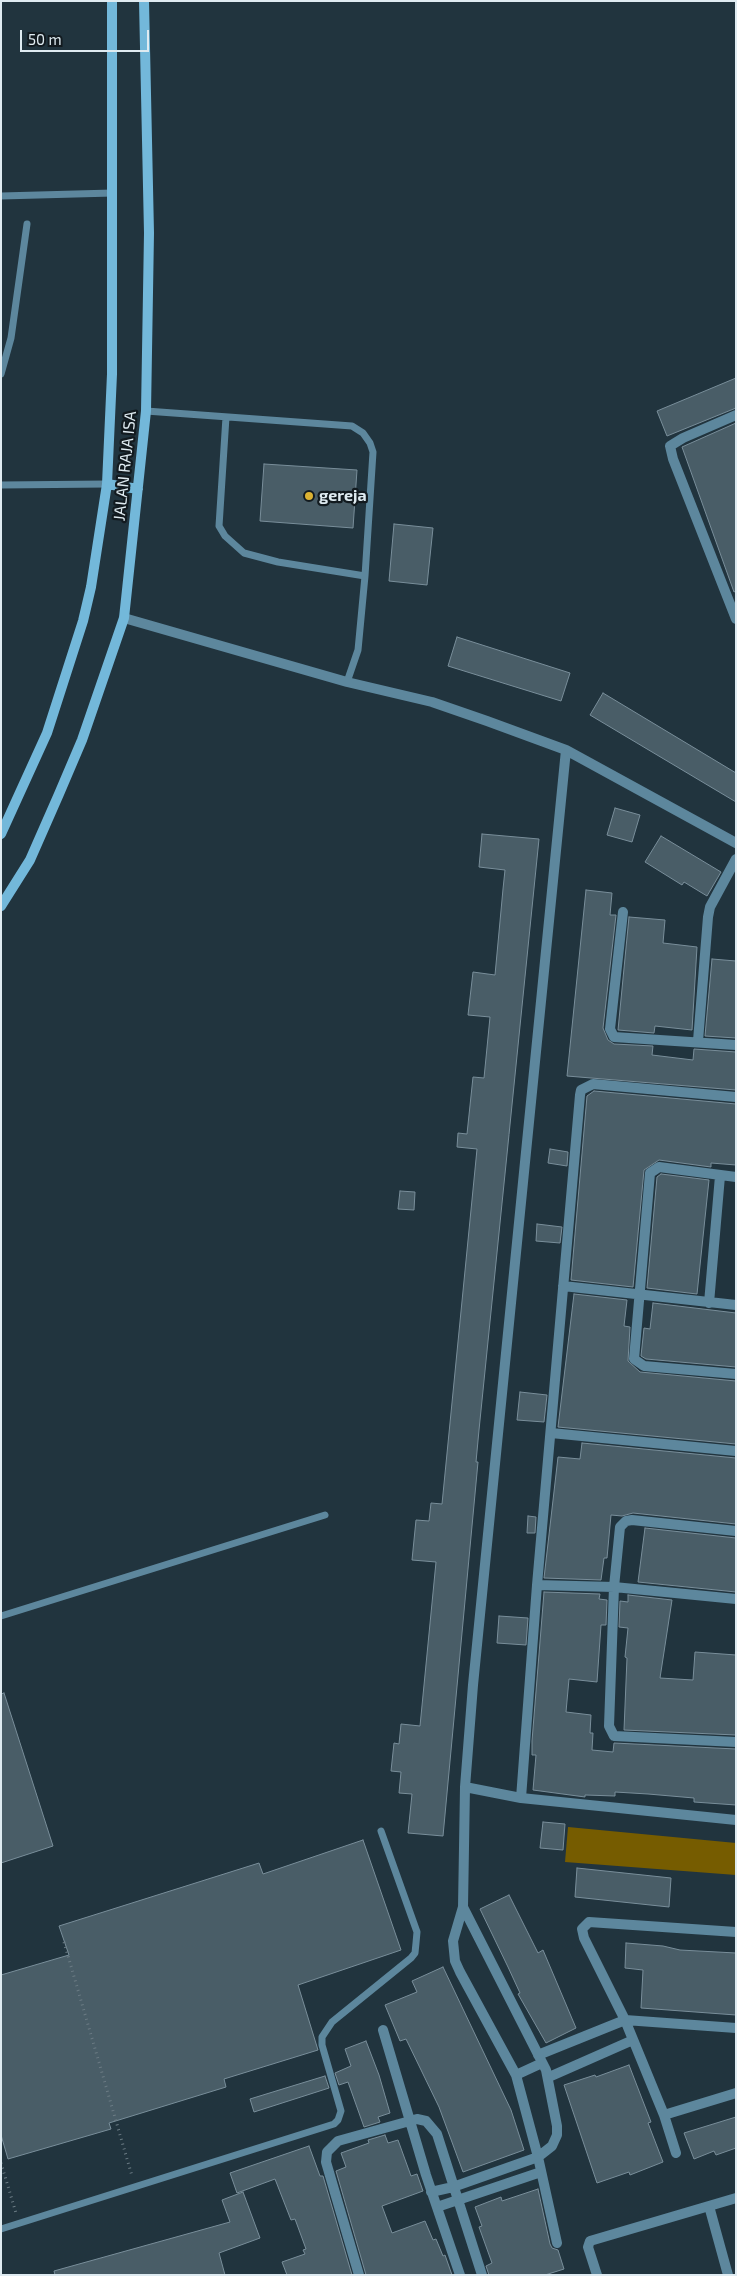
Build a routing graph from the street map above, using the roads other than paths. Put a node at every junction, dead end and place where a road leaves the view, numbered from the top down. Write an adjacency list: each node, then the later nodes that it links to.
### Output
1 (112, 1): 3 (main road, JALAN RAJA ISA)
2 (144, 1): 7 (main road, JALAN RAJA ISA)
3 (113, 193): 4 (lane); 10 (main road, JALAN RAJA ISA)
4 (1, 196)
5 (27, 224): 6 (lane)
6 (1, 374)
7 (146, 411): 9 (lane); 12 (main road, JALAN RAJA ISA)
8 (736, 415): 14 (street)
9 (226, 417): 13 (lane); 13 (lane)
10 (107, 484): 11 (lane); 12 (main road); 19 (main road, JALAN RAJA ISA)
11 (1, 485)
12 (138, 489): 15 (main road, JALAN RAJA ISA)
13 (366, 576): 17 (lane)
14 (733, 602): 16 (street)
15 (124, 618): 17 (street); 22 (main road, JALAN RAJA ISA)
16 (736, 619)
17 (347, 682): 18 (street)
18 (566, 750): 20 (street); 43 (street)
19 (1, 834)
20 (736, 843)
21 (736, 859): 24 (street)
22 (1, 906)
23 (623, 912): 24 (street)
24 (698, 1041): 25 (street)
25 (736, 1045)
26 (736, 1097): 29 (street)
27 (720, 1176): 28 (street); 30 (street); 31 (street)
28 (736, 1177)
29 (563, 1286): 30 (street); 34 (street)
30 (638, 1295): 31 (street); 33 (street)
31 (709, 1303): 32 (street)
32 (736, 1305)
33 (736, 1374)
34 (551, 1433): 35 (street); 38 (street)
35 (736, 1451)
36 (325, 1515): 41 (lane)
37 (736, 1531): 39 (street)
38 (537, 1585): 39 (street); 44 (street)
39 (614, 1587): 40 (street); 42 (street)
40 (736, 1599)
41 (1, 1616)
42 (736, 1742)
43 (465, 1787): 44 (street); 47 (street)
44 (521, 1798): 45 (street)
45 (736, 1820)
46 (381, 1831): 68 (lane)
47 (463, 1907): 53 (street); 54 (street)
48 (736, 1932): 49 (street)
49 (624, 2020): 50 (street); 52 (street); 53 (street)
50 (736, 2028)
51 (383, 2030): 58 (street)
52 (633, 2040): 55 (street); 57 (street)
53 (540, 2059): 54 (street); 55 (street)
54 (516, 2075): 60 (street)
55 (548, 2077): 60 (street)
56 (736, 2093): 57 (street)
57 (664, 2115): 59 (street)
58 (409, 2120): 62 (street); 63 (street); 70 (street)
59 (676, 2153)
60 (538, 2157): 61 (street); 62 (street)
61 (541, 2172): 65 (street); 69 (street)
62 (454, 2187): 63 (street); 65 (street)
63 (431, 2192): 67 (street)
64 (736, 2198): 66 (street)
65 (457, 2201): 67 (street); 72 (street)
66 (709, 2206): 73 (street); 74 (street)
67 (437, 2207): 71 (street)
68 (1, 2229)
69 (557, 2243)
70 (358, 2275)
71 (460, 2275)
72 (482, 2275)
73 (597, 2275)
74 (728, 2275)

